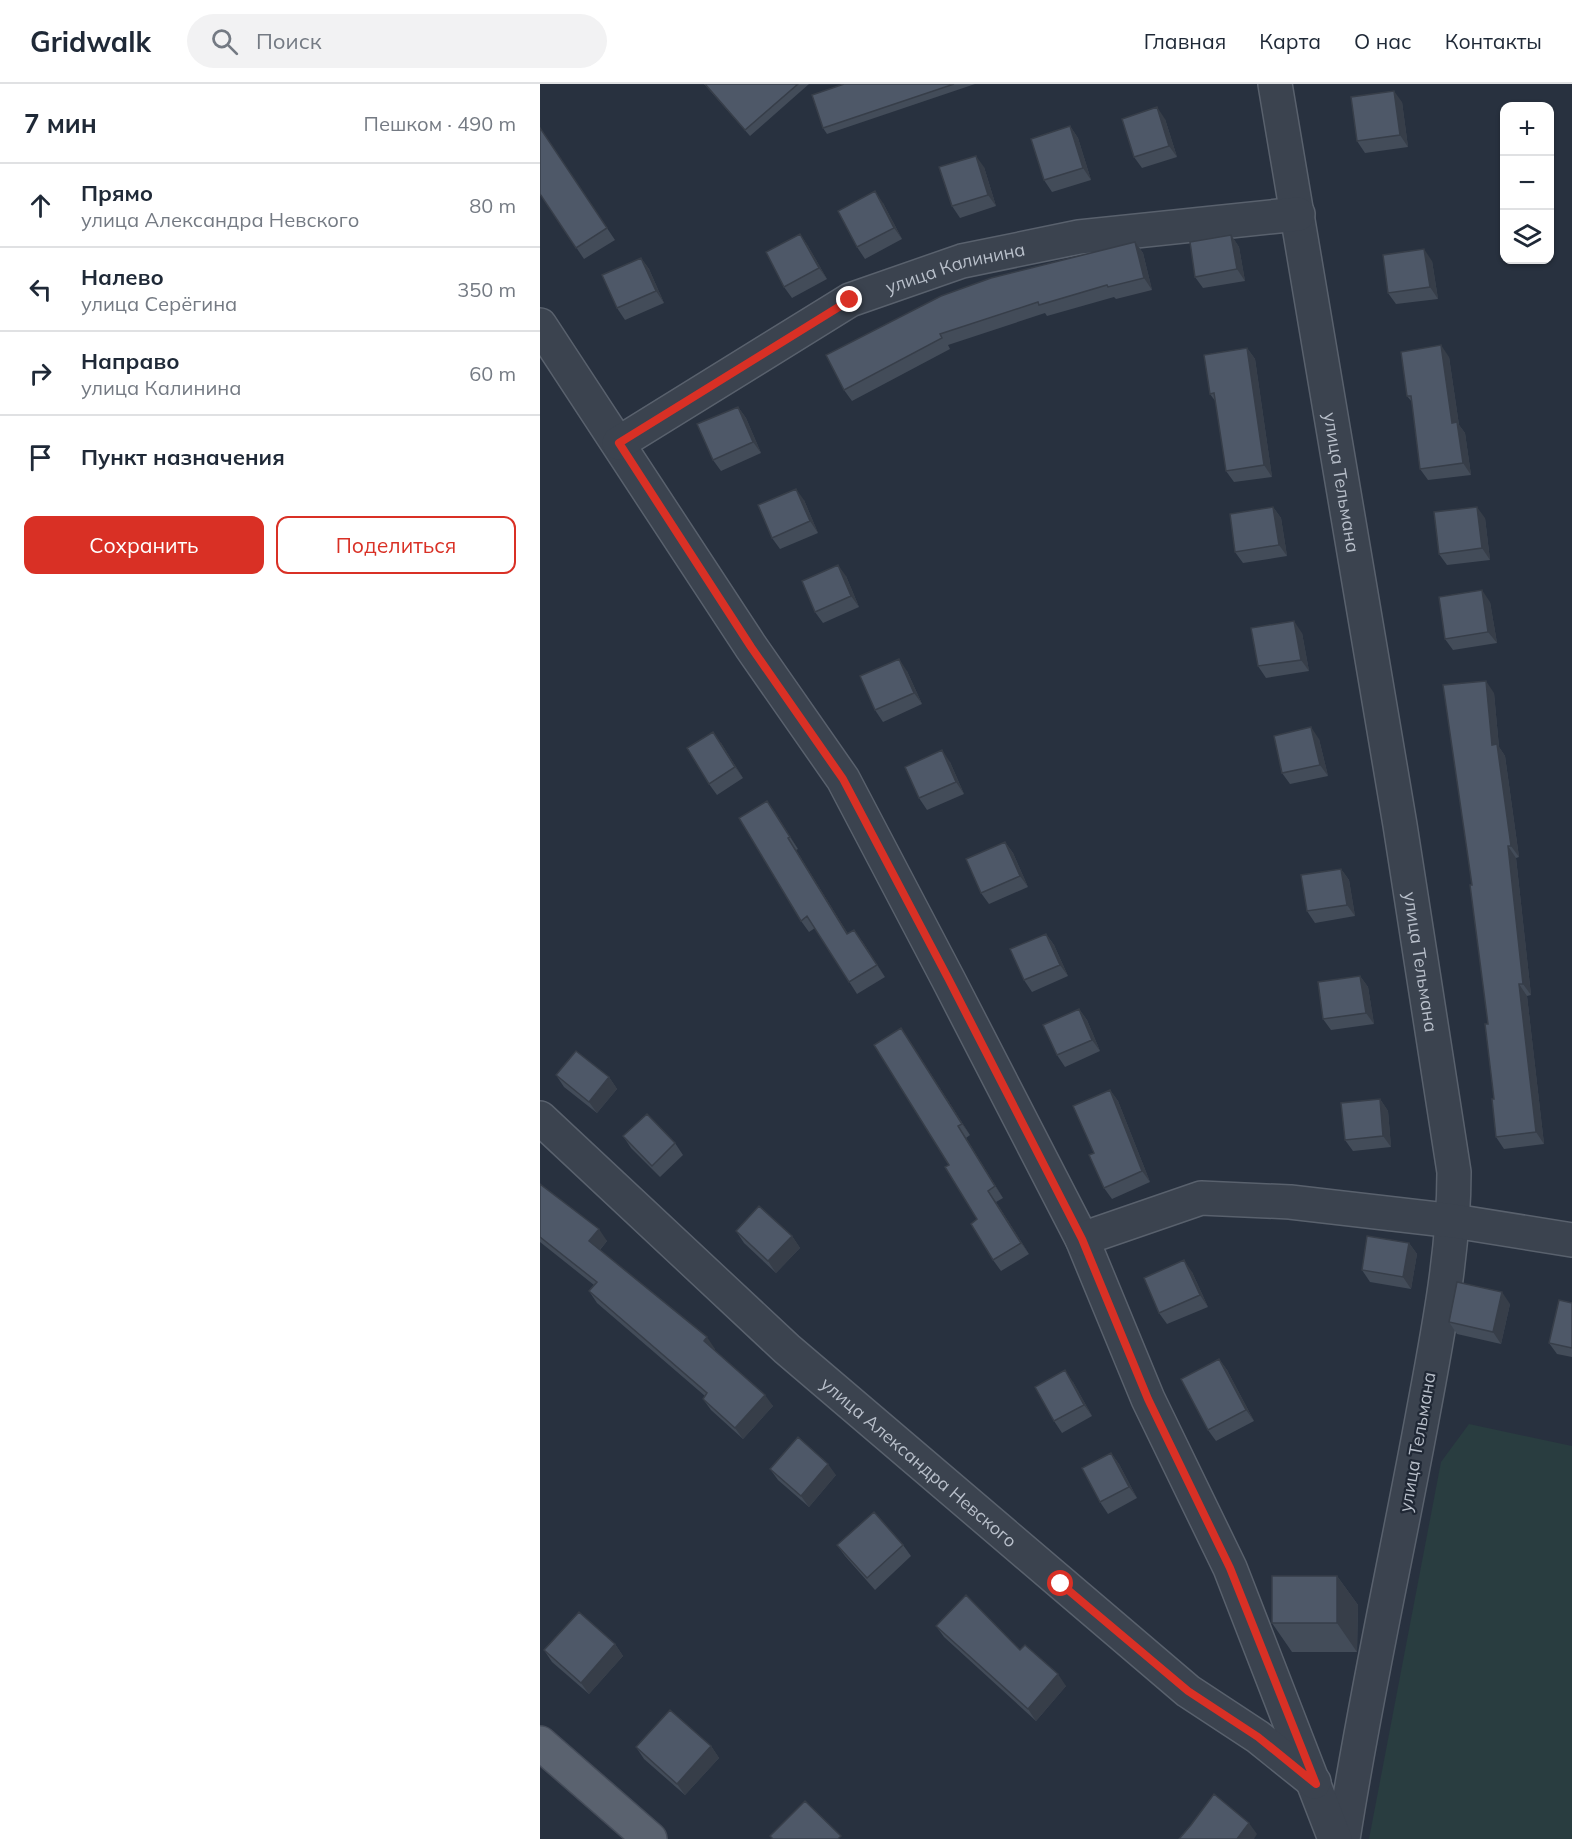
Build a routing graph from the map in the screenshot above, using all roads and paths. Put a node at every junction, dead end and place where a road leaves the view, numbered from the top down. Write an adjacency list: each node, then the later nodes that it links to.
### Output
1 (1275, 84): 2 (street, улица Тельмана)
2 (1298, 214): 4 (street, улица Калинина); 6 (street, улица Тельмана)
3 (540, 325): 4 (street)
4 (619, 443): 7 (street)
5 (540, 1118): 10 (street, улица Александра Невского)
6 (1454, 1221): 7 (street); 8 (street); 13 (street, улица Тельмана)
7 (1082, 1239): 10 (street)
8 (1572, 1240)
9 (540, 1743): 11 (main road)
10 (1316, 1784): 12 (street)
11 (650, 1839)
12 (1335, 1839)
13 (1343, 1839)

